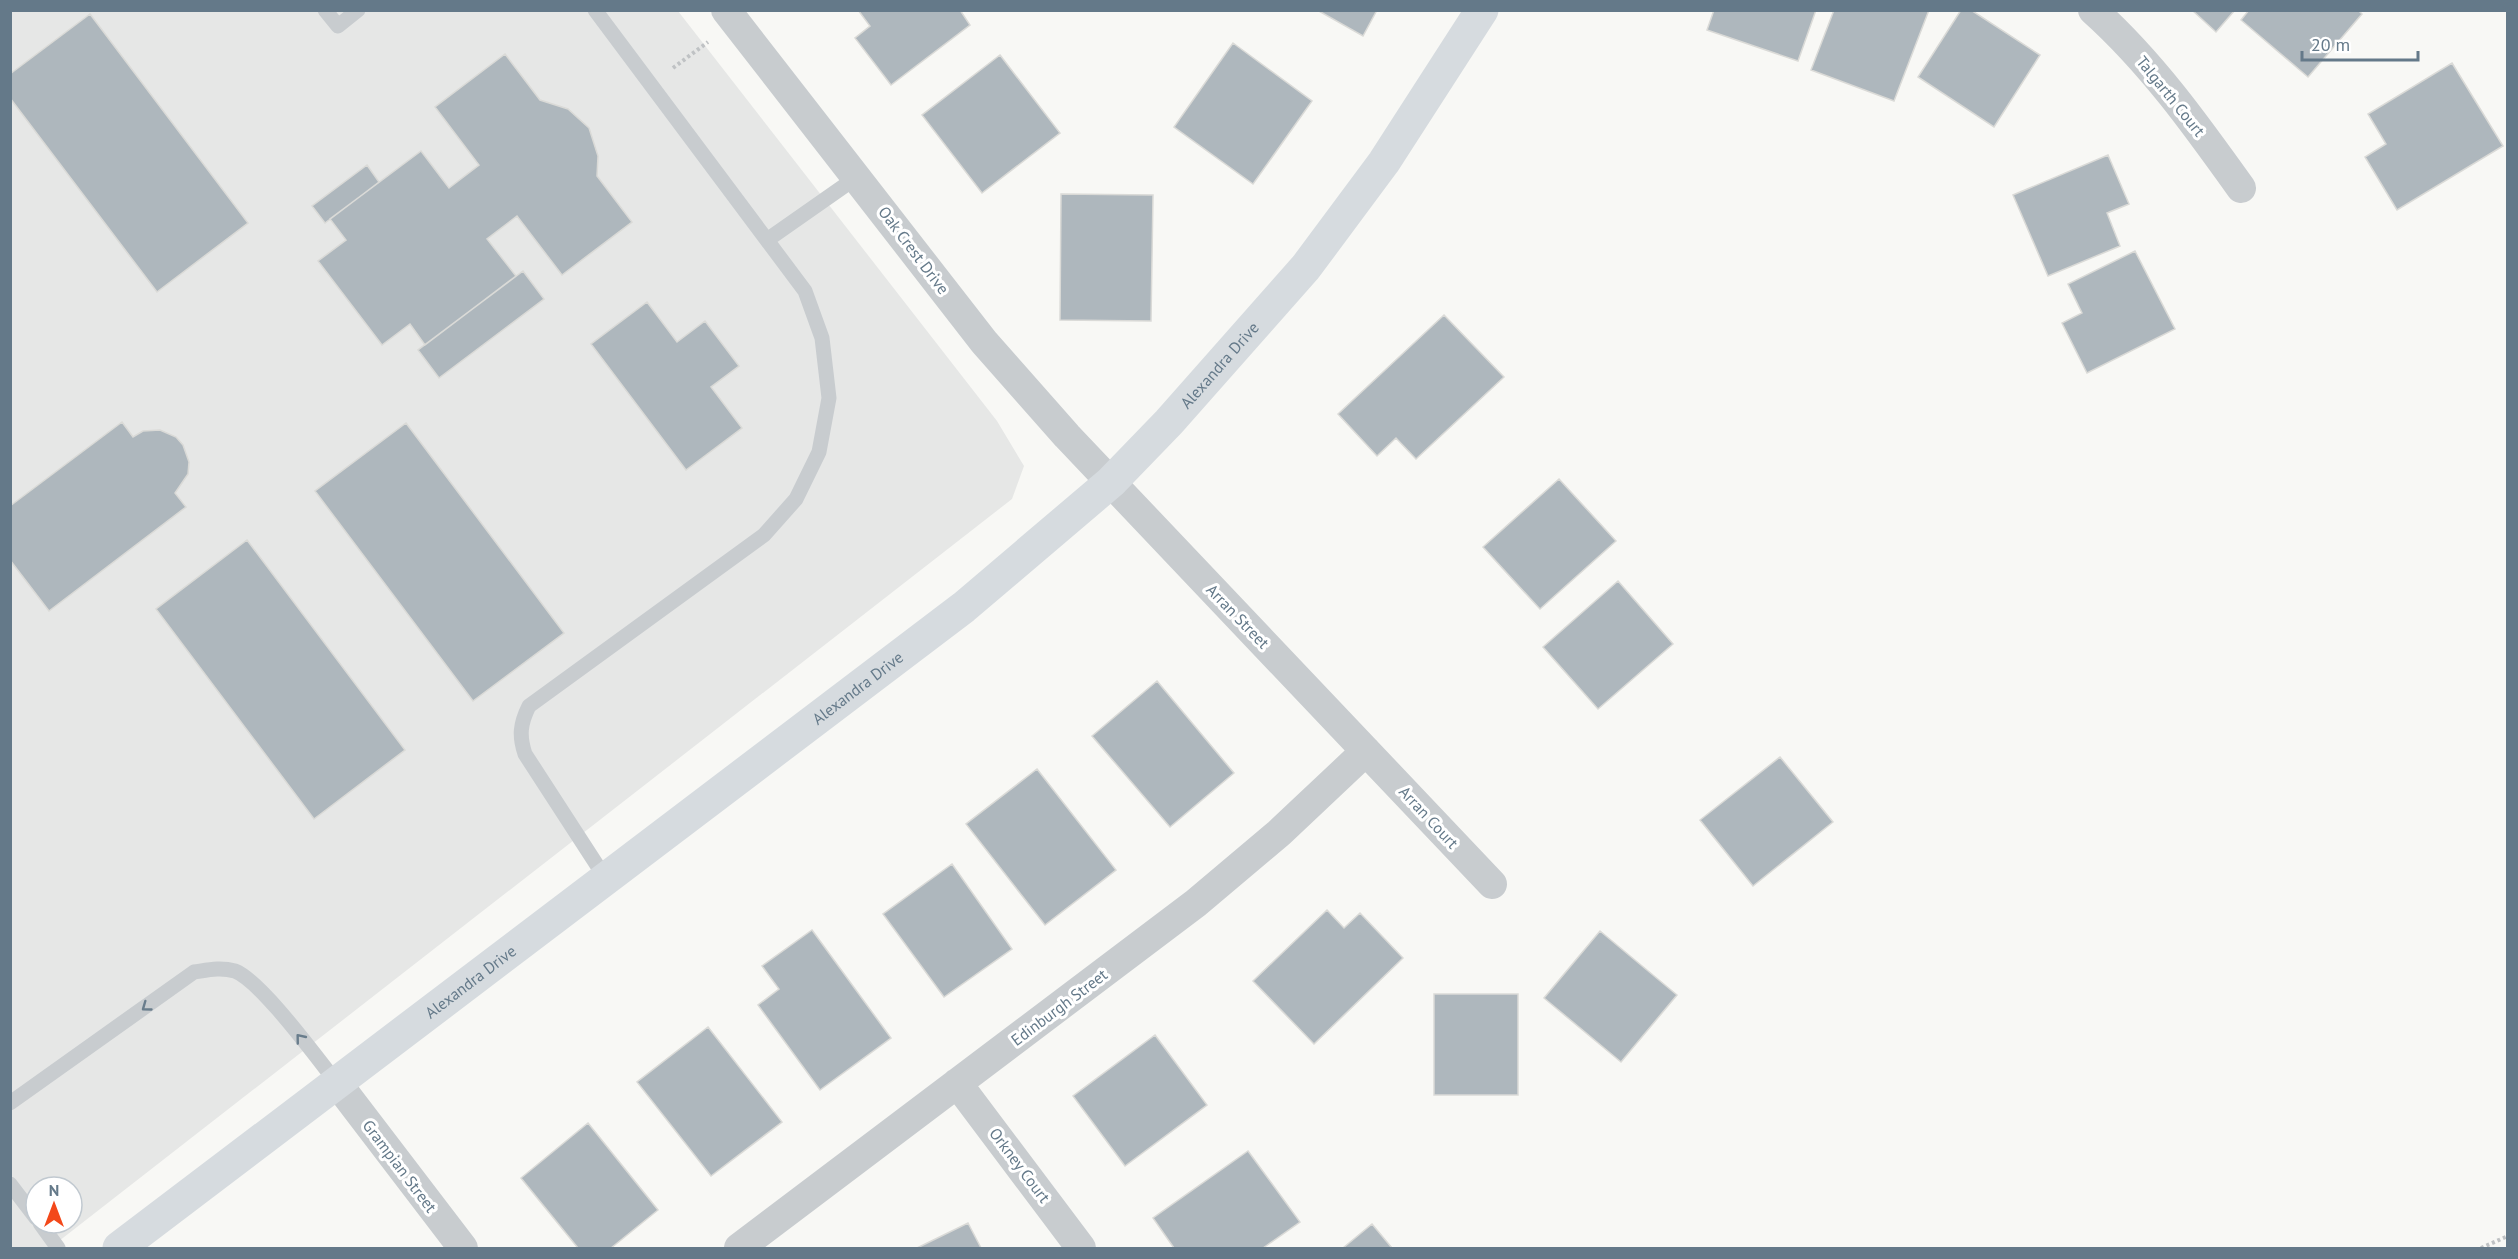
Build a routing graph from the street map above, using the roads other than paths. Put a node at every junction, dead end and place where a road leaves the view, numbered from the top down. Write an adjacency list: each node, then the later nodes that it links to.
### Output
1 (325, 10): 2 (lane)
2 (358, 10)
3 (595, 10): 9 (lane)
4 (726, 10): 7 (street, Oak Crest Drive)
5 (1482, 10): 10 (street, Alexandra Drive)
6 (2093, 10): 8 (street, Talgarth Court)
7 (857, 177): 9 (lane); 10 (street, Oak Crest Drive)
8 (2241, 188)
9 (766, 240): 12 (lane)
10 (1111, 482): 11 (street, Arran Street); 12 (street, Alexandra Drive)
11 (1366, 751): 13 (street, Arran Court); 15 (street, Edinburgh Street)
12 (606, 879): 14 (street, Alexandra Drive)
13 (1492, 884)
14 (337, 1083): 16 (lane, one-way to 16); 21 (street, Alexandra Drive); 22 (street, Grampian Street)
15 (957, 1083): 23 (street, Edinburgh Street); 24 (street, Orkney Court)
16 (10, 1103)
17 (10, 1184): 18 (lane)
18 (24, 1202)
19 (49, 1235): 20 (lane)
20 (58, 1248)
21 (118, 1248)
22 (463, 1248)
23 (739, 1248)
24 (1081, 1248)

